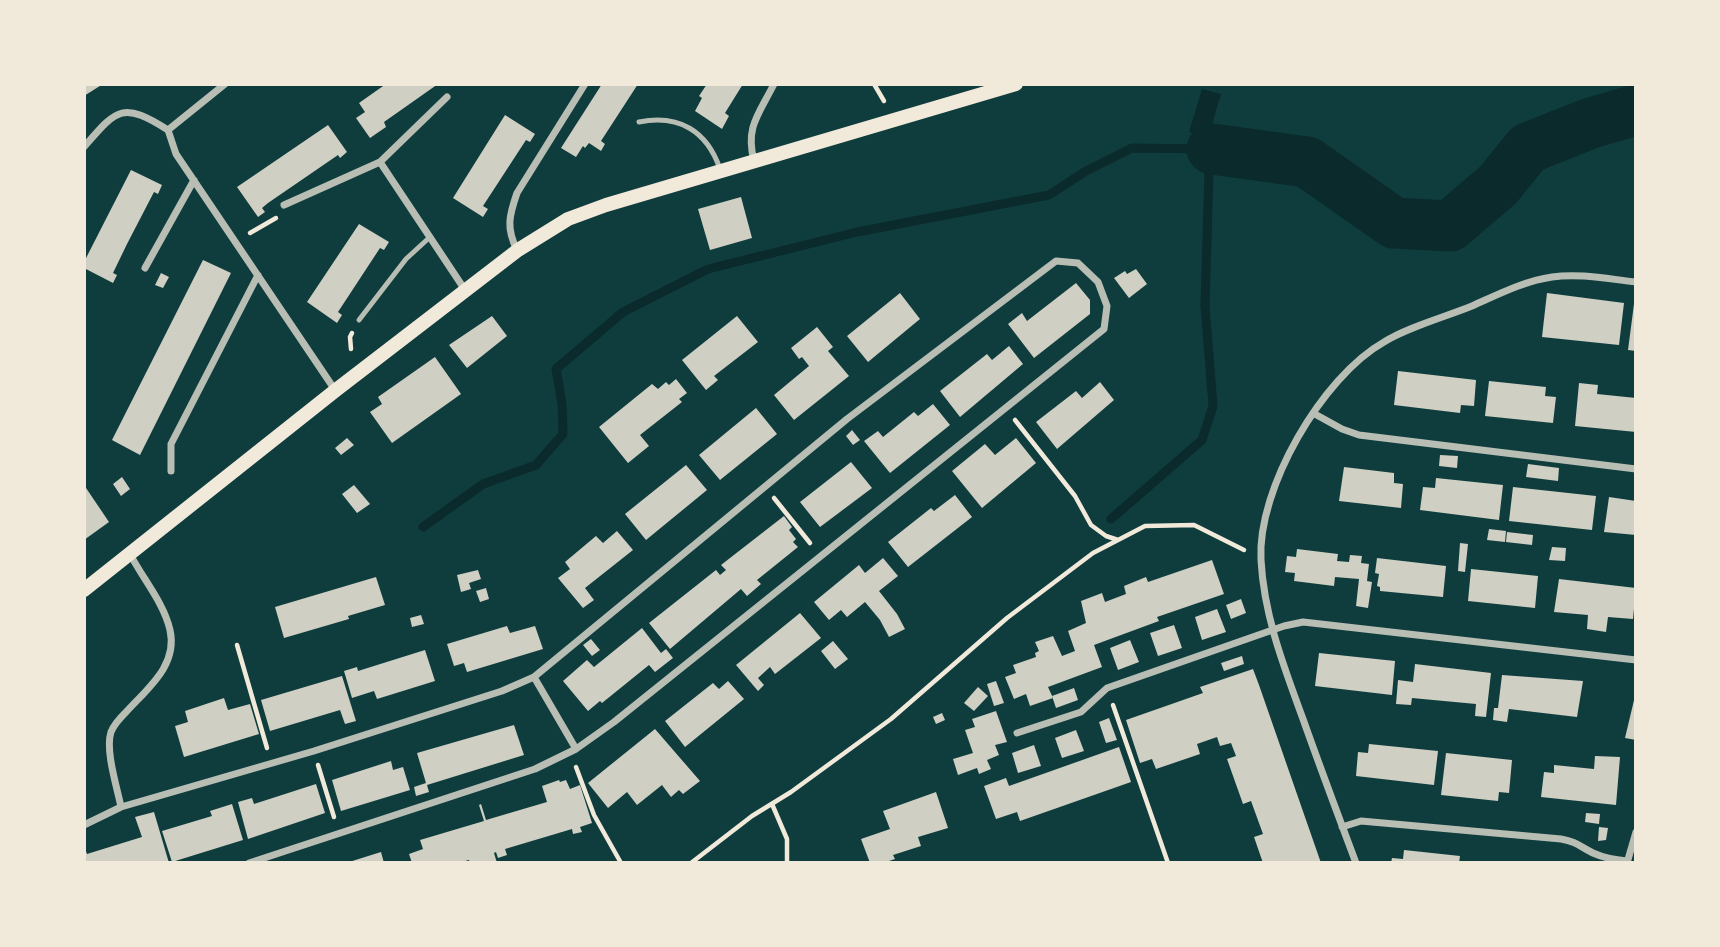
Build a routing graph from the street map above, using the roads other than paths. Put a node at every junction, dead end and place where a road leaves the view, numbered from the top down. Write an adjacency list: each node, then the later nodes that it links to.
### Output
1 (225, 84): 7 (street)
2 (585, 84): 15 (street)
3 (774, 84): 9 (street)
4 (1016, 84): 9 (main road)
5 (447, 97): 10 (street)
6 (639, 122): 11 (lane)
7 (168, 130): 8 (street); 12 (street)
8 (84, 147)
9 (754, 161): 11 (main road)
10 (380, 162): 13 (street); 14 (street)
11 (722, 172): 15 (main road)
12 (194, 180): 16 (street); 17 (street)
13 (284, 205)
14 (430, 237): 19 (street); 20 (lane)
15 (517, 250): 19 (main road)
16 (145, 268)
17 (258, 275): 21 (street); 24 (street)
18 (1636, 282): 22 (street)
19 (465, 291): 21 (main road)
20 (359, 320)
21 (336, 390): 25 (main road)
22 (1313, 413): 23 (street); 27 (street)
23 (1636, 469)
24 (171, 471)
25 (130, 554): 26 (main road); 32 (street)
26 (84, 590)
27 (1271, 631): 28 (street); 30 (street); 34 (street)
28 (1636, 660)
29 (534, 677): 31 (street); 31 (street); 32 (street)
30 (1017, 733)
31 (576, 749): 37 (street)
32 (121, 807): 33 (street)
33 (84, 825)
34 (1342, 827): 36 (street); 38 (street)
35 (1636, 832): 36 (street)
36 (1627, 862)
37 (249, 863)
38 (1356, 863)

